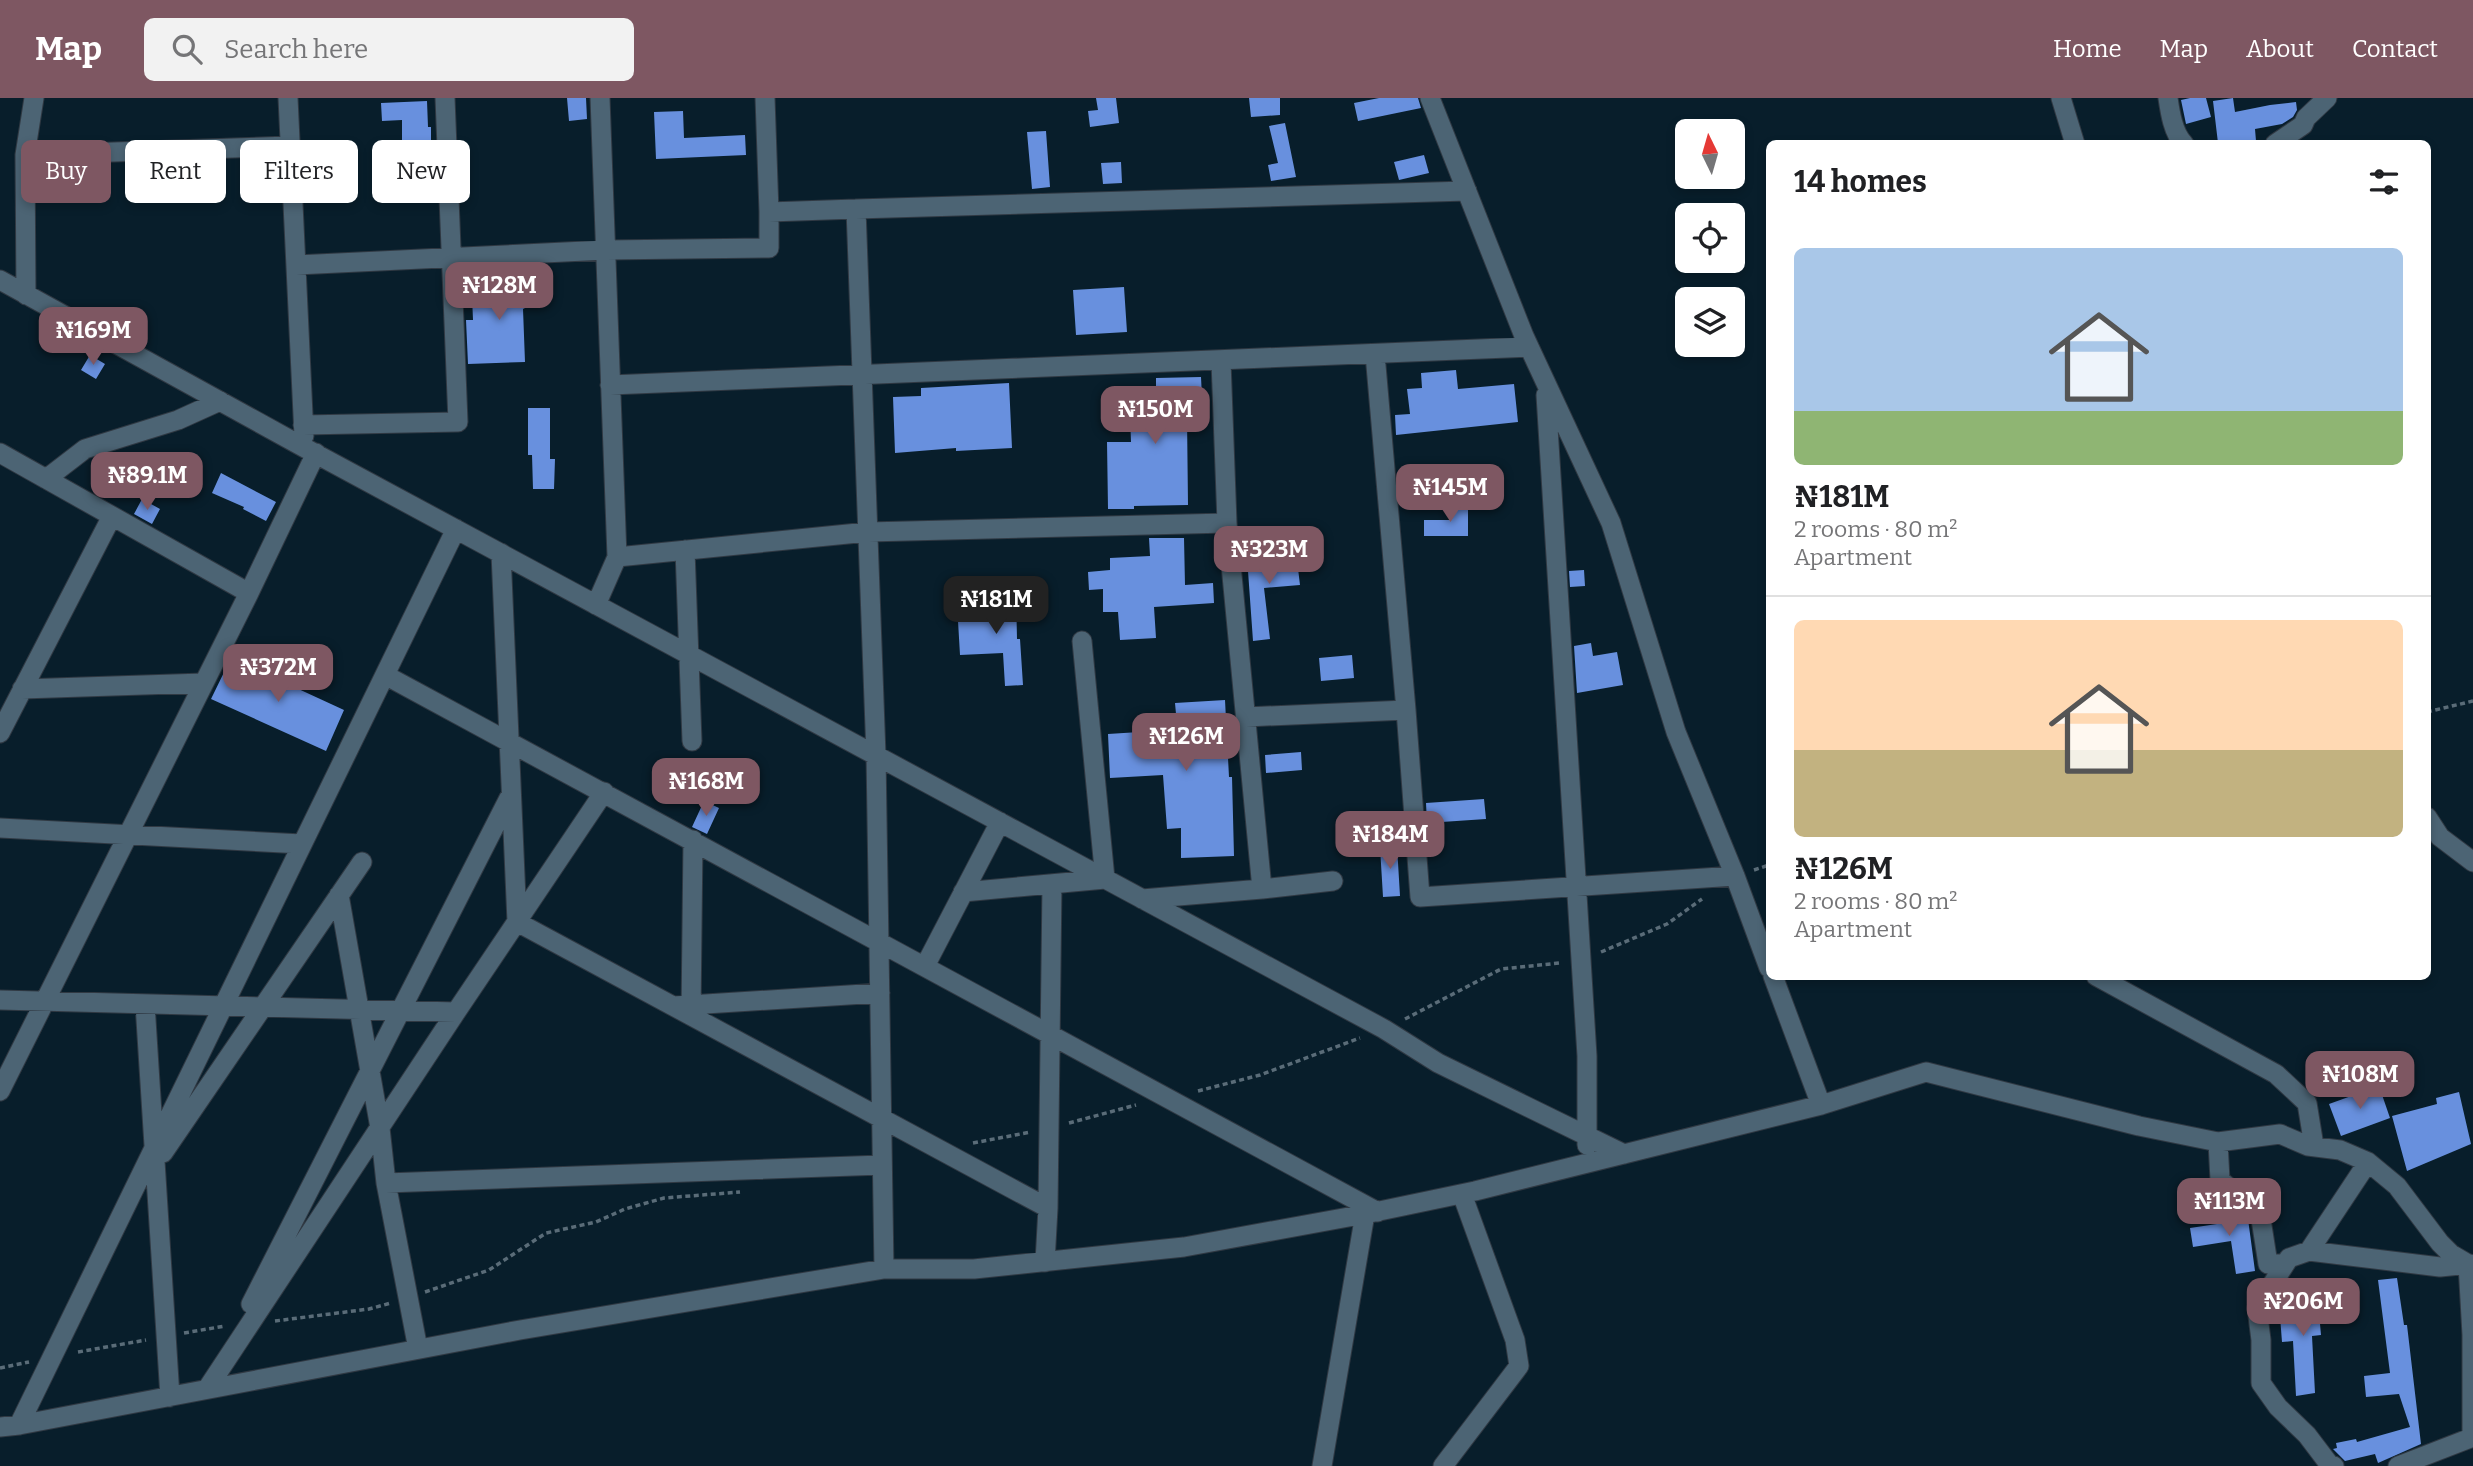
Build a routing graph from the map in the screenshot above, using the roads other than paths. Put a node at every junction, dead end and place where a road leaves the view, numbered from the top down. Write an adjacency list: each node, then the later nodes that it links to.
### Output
1 (34, 98): 10 (street)
2 (288, 98): 11 (street)
3 (445, 98): 23 (street)
4 (600, 98): 22 (street)
5 (765, 98): 21 (street)
6 (1430, 98): 17 (street)
7 (2168, 98): 13 (street)
8 (2327, 98): 14 (street)
9 (2065, 100): 12 (street)
10 (27, 140)
11 (290, 140)
12 (2075, 140)
13 (2180, 140)
14 (2281, 140)
15 (240, 148): 16 (street)
16 (111, 152)
17 (1466, 191): 20 (street); 27 (street)
18 (25, 203): 26 (street)
19 (293, 203): 24 (street)
20 (856, 209): 21 (street); 30 (street)
21 (769, 212): 22 (street)
22 (606, 250): 23 (street); 32 (street)
23 (451, 256): 24 (street); 34 (street)
24 (296, 265): 34 (street)
25 (0, 280): 26 (street)
26 (26, 295): 33 (street)
27 (1529, 347): 28 (street); 31 (street)
28 (1375, 354): 29 (street); 52 (street)
29 (1221, 361): 30 (street); 39 (street)
30 (862, 374): 32 (street); 41 (street)
31 (1545, 382): 68 (street); 72 (street)
32 (610, 385): 44 (street)
33 (220, 401): 35 (street); 37 (street)
34 (303, 425): 35 (street)
35 (310, 451): 40 (street); 45 (street)
36 (0, 453): 37 (street)
37 (46, 479): 38 (street)
38 (111, 516): 45 (street); 51 (street)
39 (1227, 523): 41 (street); 53 (street)
40 (456, 529): 43 (street); 49 (street)
41 (868, 532): 42 (street); 57 (street)
42 (685, 550): 44 (street); 48 (street)
43 (500, 553): 46 (street); 55 (street)
44 (617, 557): 46 (street)
45 (249, 593): 50 (street)
46 (596, 605): 48 (street)
47 (1083, 641): 69 (street)
48 (688, 654): 56 (street); 57 (street)
49 (385, 675): 55 (street); 65 (street)
50 (204, 684): 51 (street); 63 (street)
51 (22, 690): 54 (street)
52 (1406, 710): 53 (street); 72 (street)
53 (1246, 717): 73 (street)
54 (0, 733)
55 (508, 741): 58 (street); 59 (street)
56 (692, 741)
57 (876, 755): 60 (street); 78 (street)
58 (604, 792): 64 (street); 77 (street)
59 (510, 797): 77 (street); 91 (street)
60 (1000, 822): 69 (street); 74 (street)
61 (2431, 823): 67 (street)
62 (0, 828): 63 (street)
63 (128, 835): 65 (street); 85 (street)
64 (693, 841): 78 (street); 90 (street)
65 (302, 844): 87 (street)
66 (362, 862): 75 (street)
67 (2473, 862)
68 (1735, 877): 72 (street); 79 (street)
69 (1105, 879): 71 (street); 76 (street)
70 (1333, 881): 73 (street)
71 (1052, 884): 74 (street); 93 (street)
72 (1576, 887): 99 (street)
73 (1262, 889): 76 (street)
74 (963, 892): 80 (street)
75 (340, 895): 88 (street); 89 (street)
76 (1142, 899): 99 (street)
77 (517, 922): 90 (street); 92 (street)
78 (879, 942): 80 (street); 83 (street)
79 (1766, 960)
80 (925, 966): 93 (street)
81 (1774, 980): 96 (street)
82 (2103, 980): 101 (street)
83 (880, 993): 90 (street); 97 (street)
84 (0, 1000): 85 (street)
85 (45, 1001): 86 (street); 95 (street)
86 (145, 1003): 87 (street); 103 (street)
87 (223, 1006): 88 (street); 103 (street)
88 (262, 1007): 89 (street); 103 (street)
89 (359, 1009): 91 (street); 94 (street)
90 (685, 1009): 97 (street)
91 (400, 1010): 92 (street); 94 (street)
92 (456, 1012): 98 (street)
93 (1049, 1034): 109 (street); 110 (street)
94 (369, 1070): 98 (street); 117 (street)
95 (0, 1091)
96 (1821, 1105): 100 (street); 102 (street)
97 (882, 1119): 106 (street); 109 (street)
98 (380, 1128): 107 (street); 117 (street)
99 (1587, 1135): 102 (street); 105 (street)
100 (2218, 1142): 101 (street); 113 (street)
101 (2314, 1146): 104 (street)
102 (1624, 1154): 105 (street)
103 (155, 1155): 118 (street); 119 (street)
104 (2368, 1162): 111 (street); 114 (street)
105 (1587, 1163): 108 (street)
106 (882, 1165): 107 (street); 115 (street)
107 (386, 1183): 116 (street)
108 (1462, 1194): 110 (street); 122 (street)
109 (1048, 1209): 112 (street)
110 (1371, 1213): 112 (street); 121 (street)
111 (2309, 1251): 113 (street); 114 (street)
112 (1045, 1262): 115 (street)
113 (2285, 1264): 123 (street)
114 (2471, 1264): 120 (street)
115 (884, 1269): 116 (street)
116 (418, 1349): 117 (street)
117 (207, 1390): 118 (street)
118 (170, 1397): 119 (street)
119 (9, 1426)
120 (2472, 1437): 124 (street)
121 (1322, 1466)
122 (1443, 1466)
123 (2334, 1466)
124 (2398, 1466)

